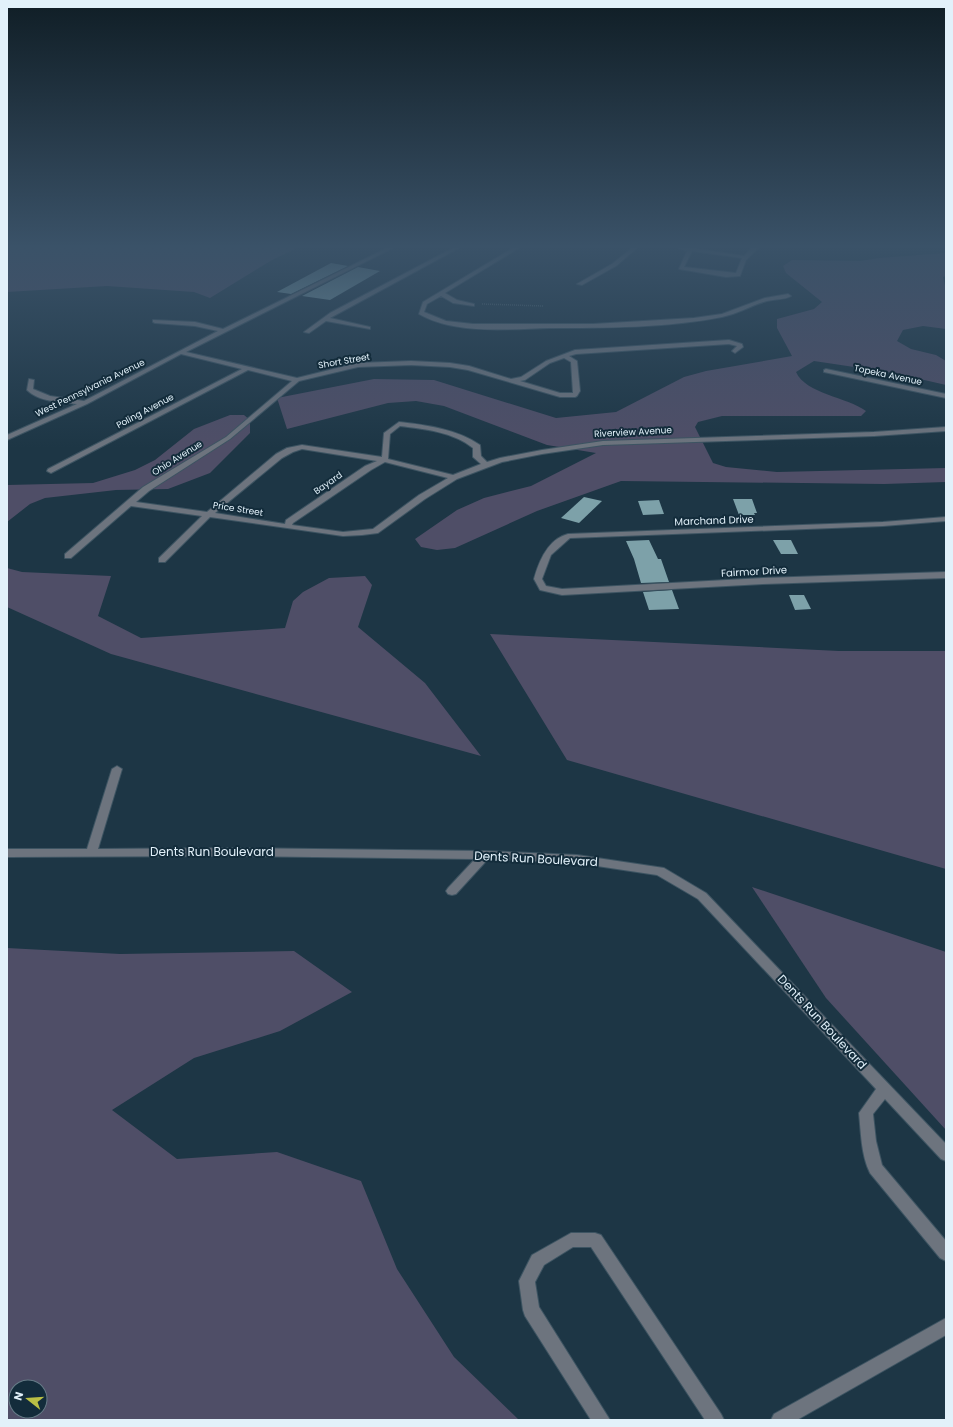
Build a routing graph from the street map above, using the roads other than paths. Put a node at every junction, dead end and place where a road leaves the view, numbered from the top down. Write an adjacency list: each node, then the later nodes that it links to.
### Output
1 (258, 315): 8 (street, West Pennsylvania Avenue)
2 (333, 315): 5 (street)
3 (423, 315): 4 (street)
4 (722, 315)
5 (325, 319): 7 (street); 9 (street)
6 (155, 321): 8 (street)
7 (368, 328)
8 (225, 331): 11 (street, West Pennsylvania Avenue)
9 (308, 332)
10 (735, 351): 12 (street)
11 (180, 352): 13 (street, Short Street); 19 (street, West Pennsylvania Avenue)
12 (564, 356): 17 (street); 17 (street, Short Street)
13 (248, 368): 16 (street, Short Street); 26 (street, Poling Avenue)
14 (826, 371): 18 (street, Topeka Avenue)
15 (31, 380): 19 (street)
16 (298, 380): 17 (street, Short Street); 28 (street, Ohio Avenue)
17 (513, 380)
18 (946, 396)
19 (85, 402): 23 (street, West Pennsylvania Avenue)
20 (403, 416): 21 (street)
21 (400, 424): 24 (street); 25 (street)
22 (946, 429): 25 (street, Riverview Avenue)
23 (7, 438)
24 (384, 460): 27 (street); 29 (street); 31 (street, Bayard)
25 (485, 464): 27 (street, Riverview Avenue)
26 (51, 471)
27 (454, 477): 32 (street, Riverview Avenue)
28 (130, 503): 29 (street, Price Street); 33 (street, Ohio Avenue)
29 (208, 515): 31 (street, Price Street); 34 (street)
30 (946, 519): 36 (street, Marchand Drive)
31 (288, 527): 32 (street, Price Street)
32 (343, 534)
33 (68, 556)
34 (162, 560)
35 (946, 575): 36 (street, Fairmor Drive)
36 (562, 592)
37 (118, 769): 39 (street)
38 (7, 853): 39 (street, Dents Run Boulevard)
39 (91, 853): 40 (street, Dents Run Boulevard)
40 (485, 855): 41 (street); 42 (street, Dents Run Boulevard)
41 (452, 890)
42 (884, 1088): 43 (street, Dents Run Boulevard); 44 (street)
43 (946, 1154)
44 (946, 1253)
45 (946, 1326): 48 (street)
46 (601, 1420): 47 (street)
47 (715, 1420)
48 (780, 1420)

